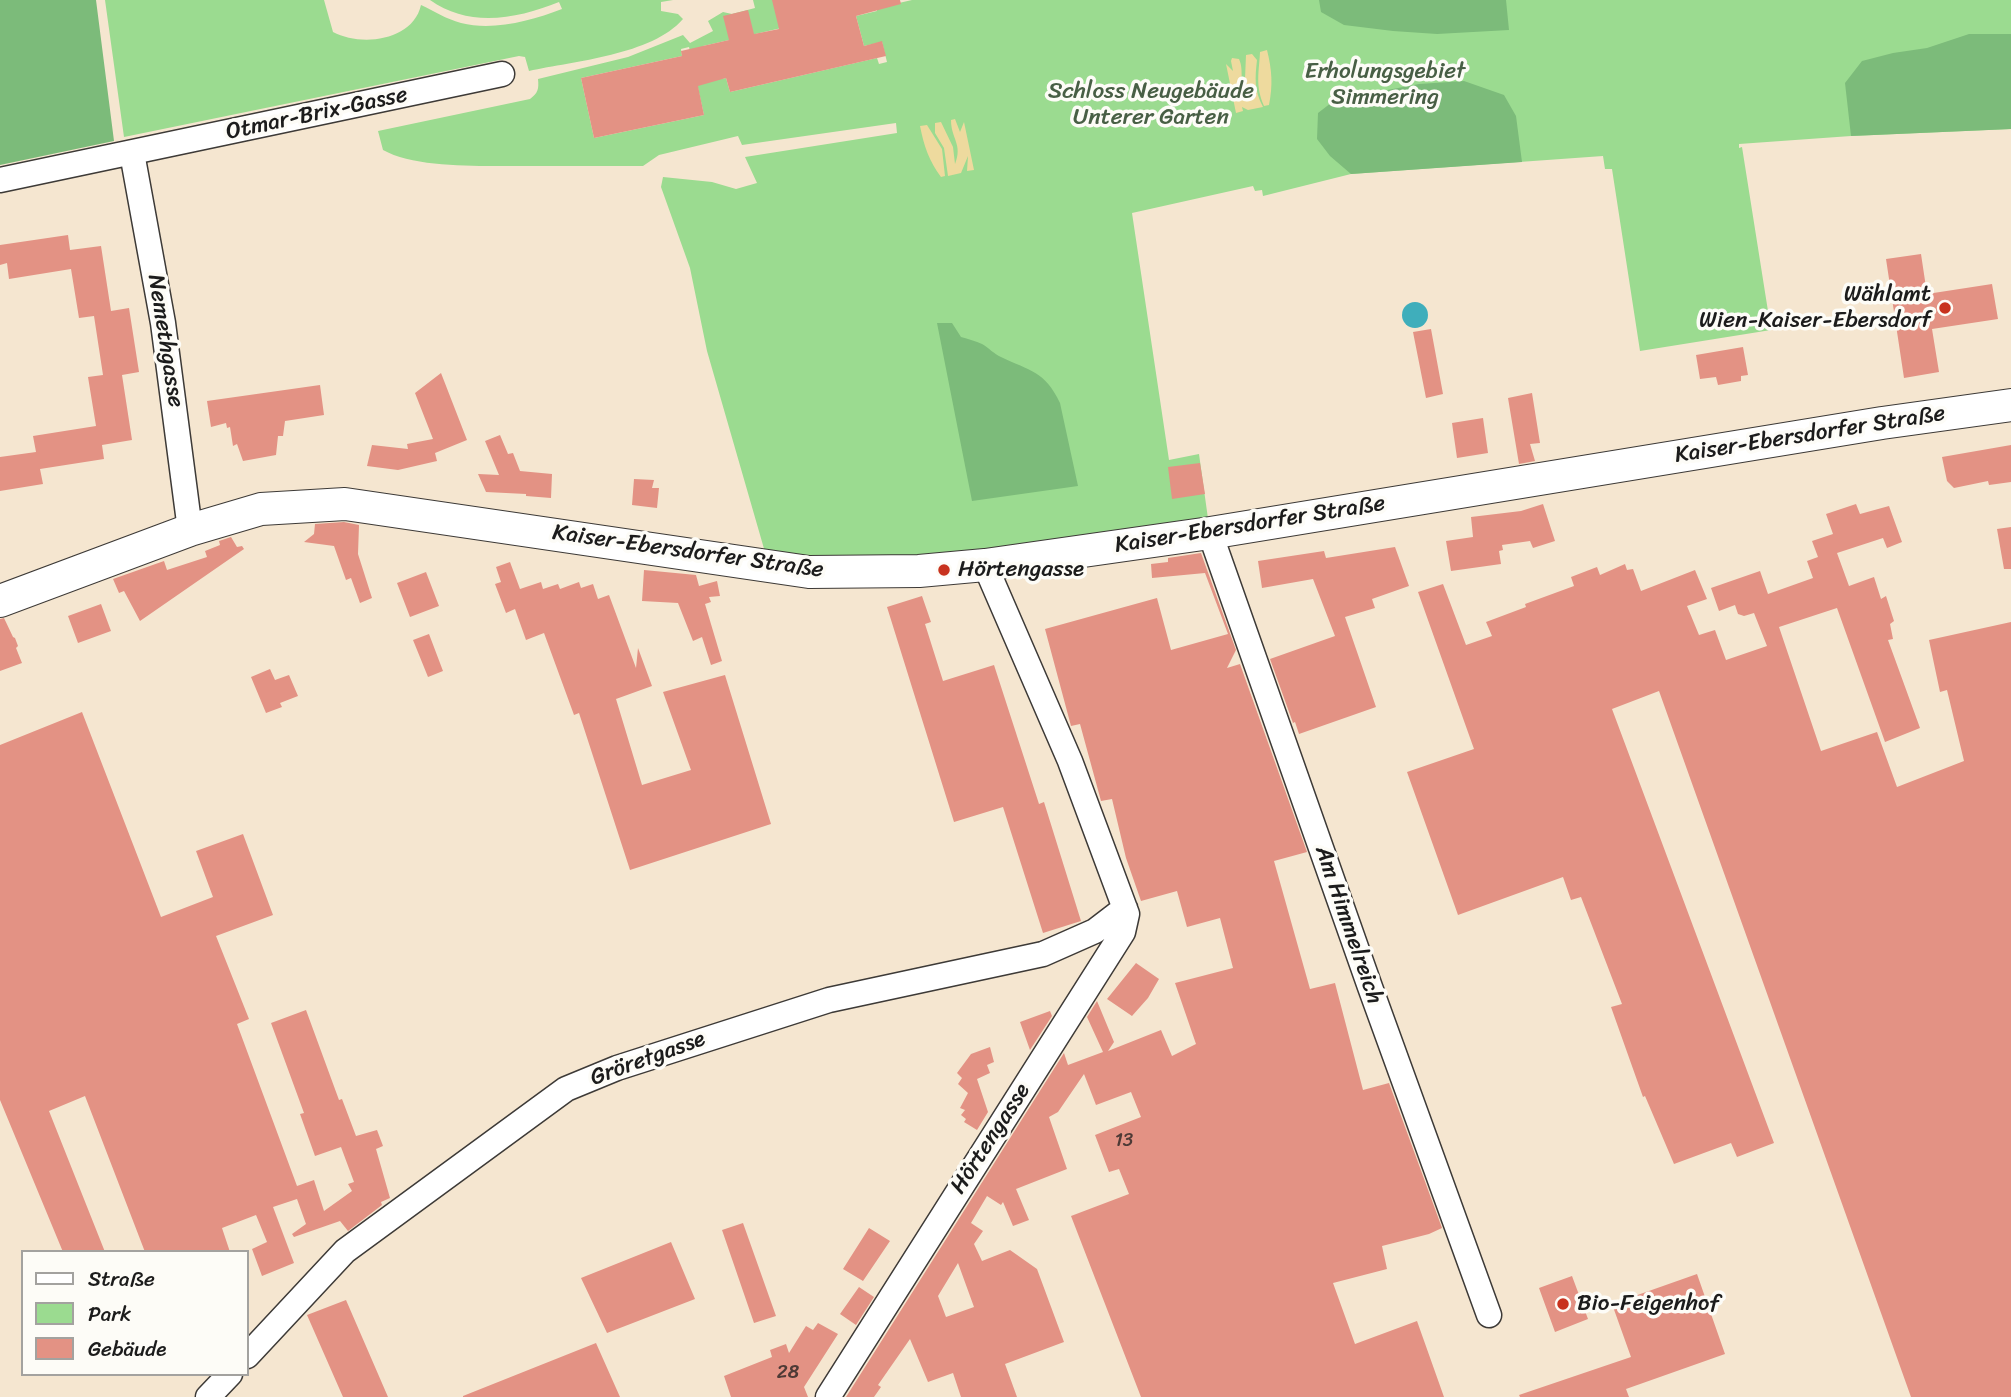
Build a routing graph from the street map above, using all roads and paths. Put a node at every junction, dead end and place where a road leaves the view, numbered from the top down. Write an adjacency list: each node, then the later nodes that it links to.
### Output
1 (502, 74): 2 (street, Otmar-Brix-Gasse)
2 (132, 153): 3 (street, Otmar-Brix-Gasse); 5 (street, Nemethgasse)
3 (0, 180)
4 (2011, 405): 6 (main road, Kaiser-Ebersdorfer Straße)
5 (190, 530): 7 (main road, Kaiser-Ebersdorfer Straße); 8 (main road, Kaiser-Ebersdorfer Straße)
6 (1210, 533): 7 (main road, Kaiser-Ebersdorfer Straße); 10 (street, Am Himmelreich)
7 (985, 565): 9 (street)
8 (0, 601)
9 (1125, 908): 11 (street, Gröretgasse); 14 (street, Hörtengasse)
10 (1489, 1315)
11 (248, 1355)
12 (228, 1376): 13 (street)
13 (208, 1397)
14 (828, 1397)

